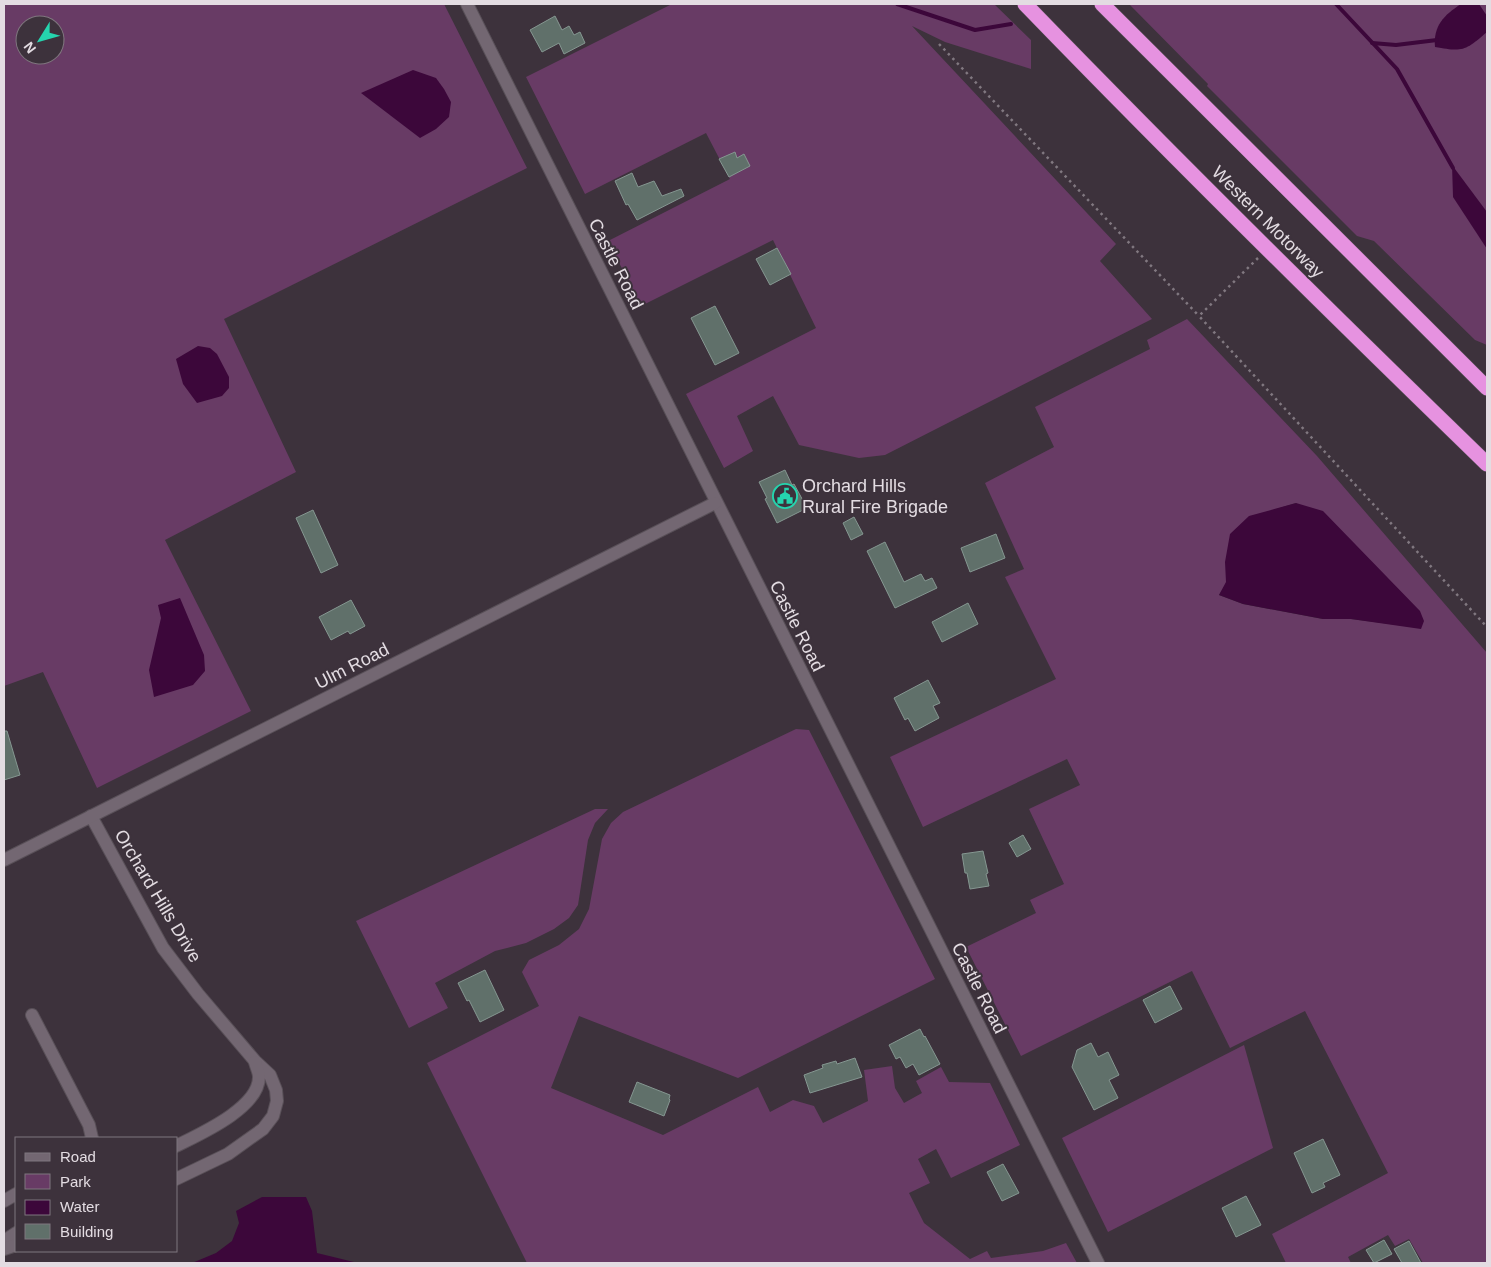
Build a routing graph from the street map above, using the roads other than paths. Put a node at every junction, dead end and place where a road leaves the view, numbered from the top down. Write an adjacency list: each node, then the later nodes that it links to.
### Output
1 (467, 4): 6 (street, Castle Road)
2 (1025, 4): 5 (highway, Western Motorway)
3 (1102, 4): 4 (highway, Western Motorway)
4 (1487, 388)
5 (1487, 464)
6 (716, 503): 7 (street, Ulm Road); 18 (street, Castle Road)
7 (91, 816): 8 (street, Ulm Road); 10 (street, Orchard Hills Drive)
8 (4, 860)
9 (32, 1015): 11 (street)
10 (255, 1061): 12 (street); 13 (street, Orchard Hills Drive)
11 (92, 1137)
12 (178, 1145)
13 (178, 1178)
14 (15, 1195): 15 (street)
15 (4, 1201)
16 (15, 1234): 17 (street)
17 (4, 1241)
18 (1098, 1263)

